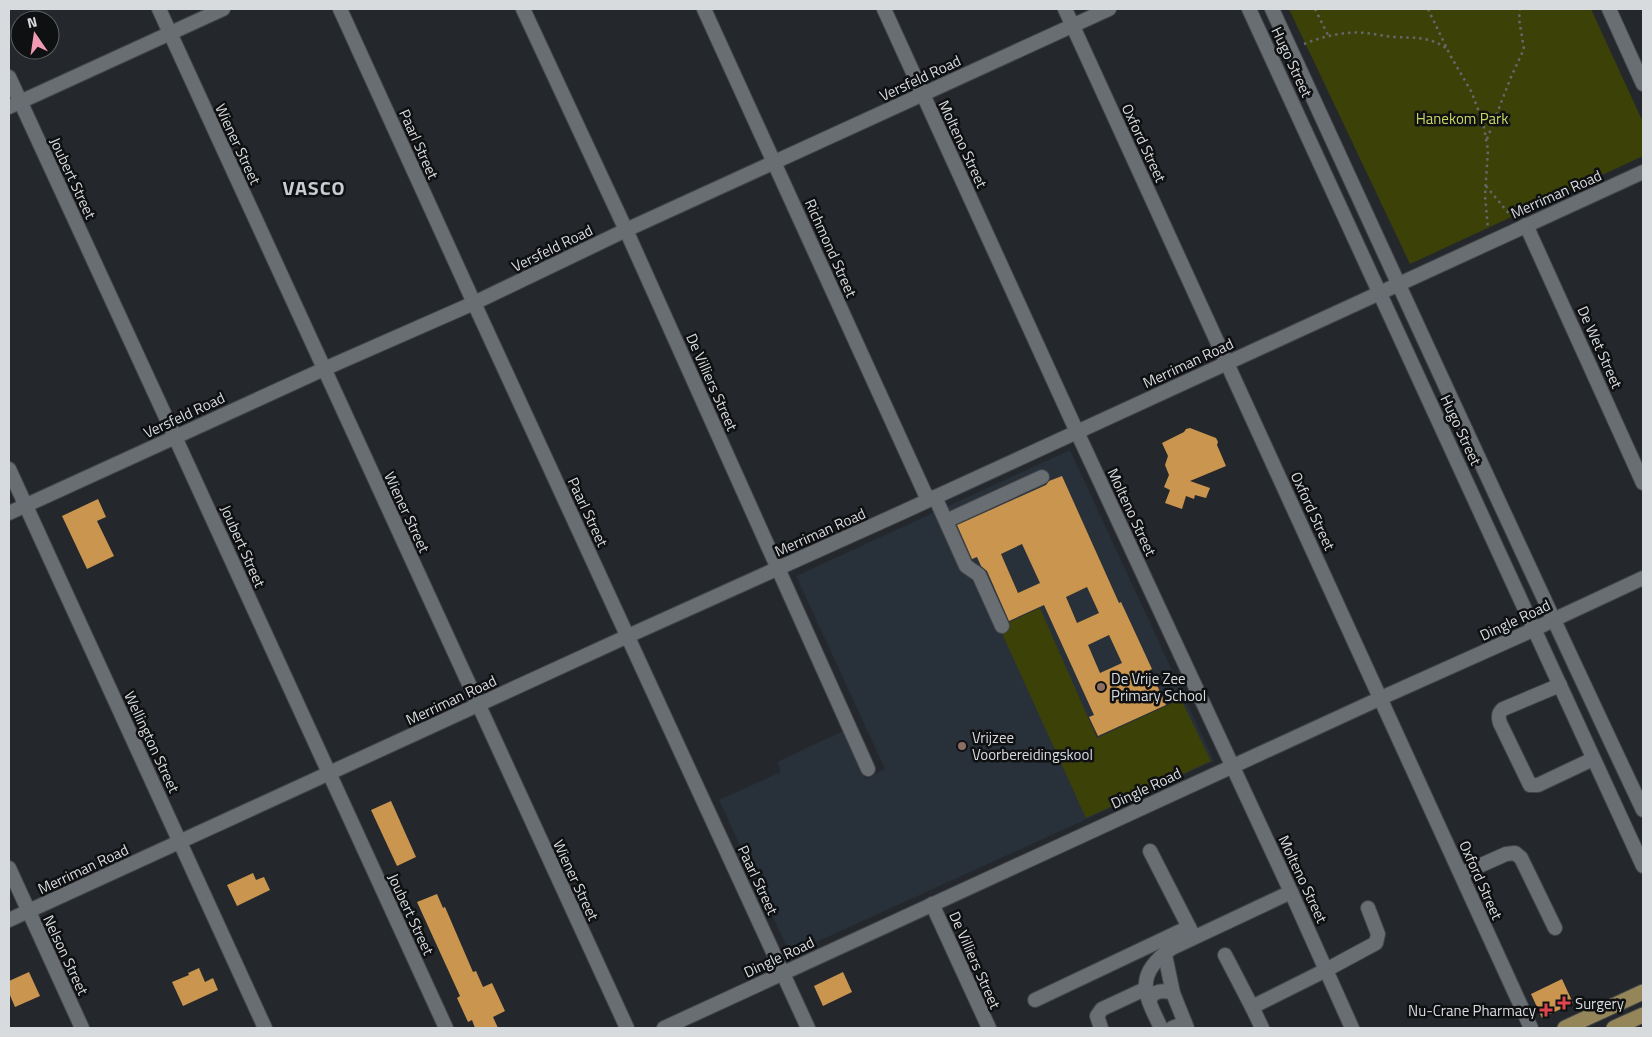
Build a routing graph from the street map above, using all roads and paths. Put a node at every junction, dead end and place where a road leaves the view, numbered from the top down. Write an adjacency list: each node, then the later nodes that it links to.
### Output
1 (159, 9): 16 (street, Wiener Street)
2 (223, 9): 16 (street)
3 (340, 9): 34 (street, Paarl Street)
4 (523, 9): 30 (street, De Villiers Street)
5 (704, 9): 25 (street, Richmond Street)
6 (884, 9): 22 (street, Molteno Street)
7 (1065, 9): 15 (street, Oxford Street)
8 (1109, 9): 15 (street, Versfeld Road)
9 (1249, 9): 33 (street, Hugo Street)
10 (1272, 9): 32 (street, Hugo Street)
11 (1315, 9): 17 (path)
12 (1428, 9): 19 (path)
13 (1520, 9): 24 (path)
14 (1608, 9): 21 (street)
15 (1072, 26): 22 (street, Versfeld Road); 35 (street, Oxford Street)
16 (170, 34): 23 (street); 36 (street, Wiener Street)
17 (1329, 36): 18 (path); 19 (path)
18 (1304, 44)
19 (1446, 48): 24 (path)
20 (9, 77): 23 (street, Joubert Street)
21 (1643, 84)
22 (923, 94): 25 (street, Versfeld Road); 37 (street, Molteno Street)
23 (14, 105): 38 (street, Joubert Street)
24 (1487, 139): 27 (path)
25 (775, 163): 30 (street, Versfeld Road); 42 (street, Richmond Street)
26 (1643, 172): 29 (street, Merriman Road)
27 (1485, 184): 28 (path); 31 (path)
28 (1510, 216)
29 (1526, 225): 32 (street, Merriman Road); 41 (street, De Wet Street)
30 (626, 230): 34 (street, Versfeld Road); 46 (street, De Villiers Street)
31 (1488, 230)
32 (1398, 285): 33 (street, Merriman Road); 48 (street, Hugo Street)
33 (1380, 293): 35 (street, Merriman Road); 50 (street, Hugo Street)
34 (474, 303): 36 (street, Versfeld Road); 51 (street, Paarl Street)
35 (1227, 363): 37 (street, Merriman Road); 53 (street, Oxford Street)
36 (324, 369): 38 (street, Versfeld Road); 54 (street, Wiener Street)
37 (1077, 432): 42 (street, Merriman Road); 56 (street, Molteno Street)
38 (175, 437): 43 (street, Versfeld Road); 58 (street, Joubert Street)
39 (9, 469): 43 (street, Wellington Street)
40 (1042, 477): 45 (street)
41 (1643, 483)
42 (931, 498): 45 (street, Richmond Street); 46 (street, Merriman Road)
43 (26, 506): 44 (street, Versfeld Road); 61 (street, Wellington Street)
44 (9, 513)
45 (946, 521): 49 (street, Richmond Street)
46 (778, 569): 51 (street, Merriman Road); 57 (street, De Villiers Street)
47 (1643, 578): 48 (street, Dingle Road)
48 (1553, 620): 50 (street, Dingle Road); 59 (street, Hugo Street)
49 (1002, 626)
50 (1535, 629): 52 (street, Hugo Street); 53 (street, Dingle Road)
51 (628, 636): 54 (street, Merriman Road); 76 (street, Paarl Street)
52 (1560, 685): 55 (street, Hugo Street); 55 (street)
53 (1381, 698): 56 (street, Dingle Road); 65 (street, Oxford Street)
54 (478, 706): 58 (street, Merriman Road); 87 (street, Wiener Street)
55 (1594, 759): 63 (street, Hugo Street)
56 (1233, 766): 66 (street, Molteno Street); 67 (street, Dingle Road)
57 (868, 769)
58 (328, 774): 61 (street, Merriman Road); 86 (street, Joubert Street)
59 (1640, 792): 60 (street, Hugo Street)
60 (1643, 810)
61 (179, 842): 69 (street, Merriman Road); 85 (street, Wellington Street)
62 (1150, 851): 72 (street)
63 (1643, 866)
64 (9, 868): 69 (street, Nelson Street)
65 (1461, 874): 71 (street); 95 (street, Oxford Street)
66 (1291, 892): 72 (street); 75 (street, Molteno Street)
67 (932, 904): 76 (street, Dingle Road); 90 (street, De Villiers Street)
68 (1368, 908): 75 (street)
69 (28, 912): 70 (street, Merriman Road); 84 (street, Nelson Street)
70 (9, 920)
71 (1556, 928)
72 (1192, 932): 73 (street); 80 (street)
73 (1165, 954): 78 (street); 79 (street)
74 (1225, 955): 81 (street)
75 (1326, 970): 81 (street); 94 (street, Molteno Street)
76 (783, 974): 88 (street, Dingle Road); 89 (street, Paarl Street)
77 (1643, 992): 96 (main road)
78 (1173, 993): 79 (street); 83 (street)
79 (1147, 995): 91 (street); 92 (street)
80 (1035, 1000)
81 (1252, 1007): 93 (street)
82 (1643, 1015): 97 (main road)
83 (1181, 1027)
84 (82, 1028)
85 (264, 1028)
86 (446, 1028)
87 (627, 1028)
88 (664, 1028)
89 (808, 1028)
90 (989, 1028)
91 (1101, 1028)
92 (1161, 1028)
93 (1262, 1028)
94 (1352, 1028)
95 (1531, 1028)
96 (1565, 1028)
97 (1616, 1028)

